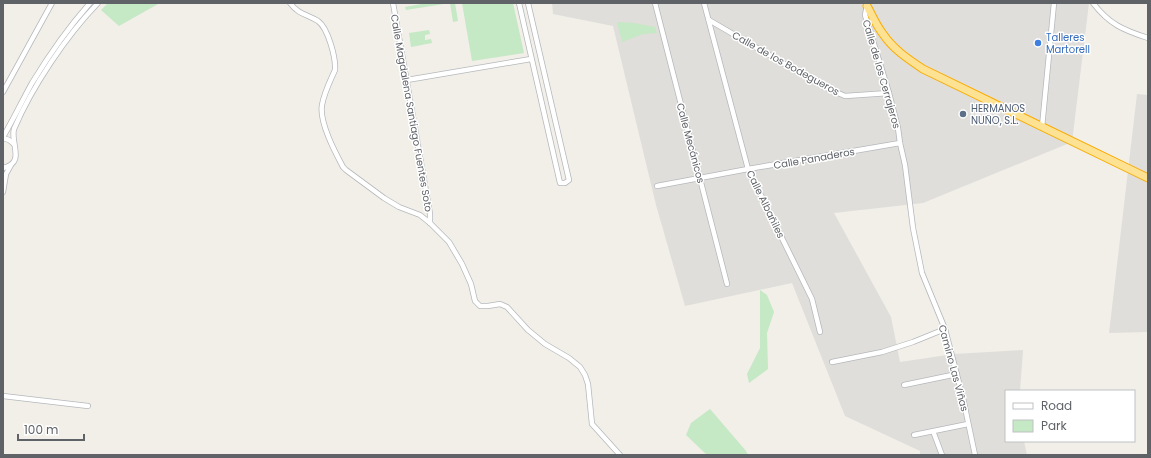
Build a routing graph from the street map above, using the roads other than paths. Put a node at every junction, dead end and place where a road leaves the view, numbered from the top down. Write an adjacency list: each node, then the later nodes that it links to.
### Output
1 (52, 3): 17 (street)
2 (90, 3): 20 (street)
3 (98, 3): 22 (street)
4 (290, 3): 30 (street)
5 (394, 3): 16 (street, Calle Magdalena Santiago Fuentes Soto)
6 (519, 3): 15 (street)
7 (528, 3): 15 (street)
8 (655, 3): 26 (street, Calle Mecánicos)
9 (704, 3): 13 (street, Calle Albañiles)
10 (1054, 3): 19 (street)
11 (1093, 3): 14 (street)
12 (867, 6): 18 (street, Calle de los Cerrajeros); 19 (highway)
13 (710, 20): 18 (street, Calle de los Bodegueros); 25 (street, Calle Albañiles)
14 (1148, 38)
15 (531, 59): 16 (street)
16 (407, 80): 30 (street, Calle Magdalena Santiago Fuentes Soto)
17 (3, 92)
18 (889, 93): 21 (street, Calle de los Cerrajeros)
19 (1042, 127): 27 (highway)
20 (3, 138): 22 (street)
21 (900, 143): 25 (street, Calle Panaderos); 32 (street, Camino Las Viñas)
22 (14, 144): 23 (street)
23 (12, 164): 24 (street); 29 (street)
24 (3, 168)
25 (748, 169): 26 (street, Calle Panaderos); 33 (street, Calle Albañiles)
26 (700, 178): 28 (street, Calle Panaderos); 31 (street, Calle Mecánicos)
27 (1148, 178)
28 (657, 186)
29 (3, 192)
30 (430, 223): 42 (street)
31 (727, 284)
32 (945, 329): 34 (street); 35 (street, Camino Las Viñas)
33 (820, 332)
34 (832, 362)
35 (957, 374): 36 (street); 39 (street, Camino Las Viñas)
36 (904, 385)
37 (3, 396): 38 (street)
38 (88, 406)
39 (968, 424): 40 (street); 44 (street, Camino Las Viñas)
40 (933, 431): 41 (street); 43 (street)
41 (914, 434)
42 (620, 455)
43 (942, 455)
44 (975, 455)

